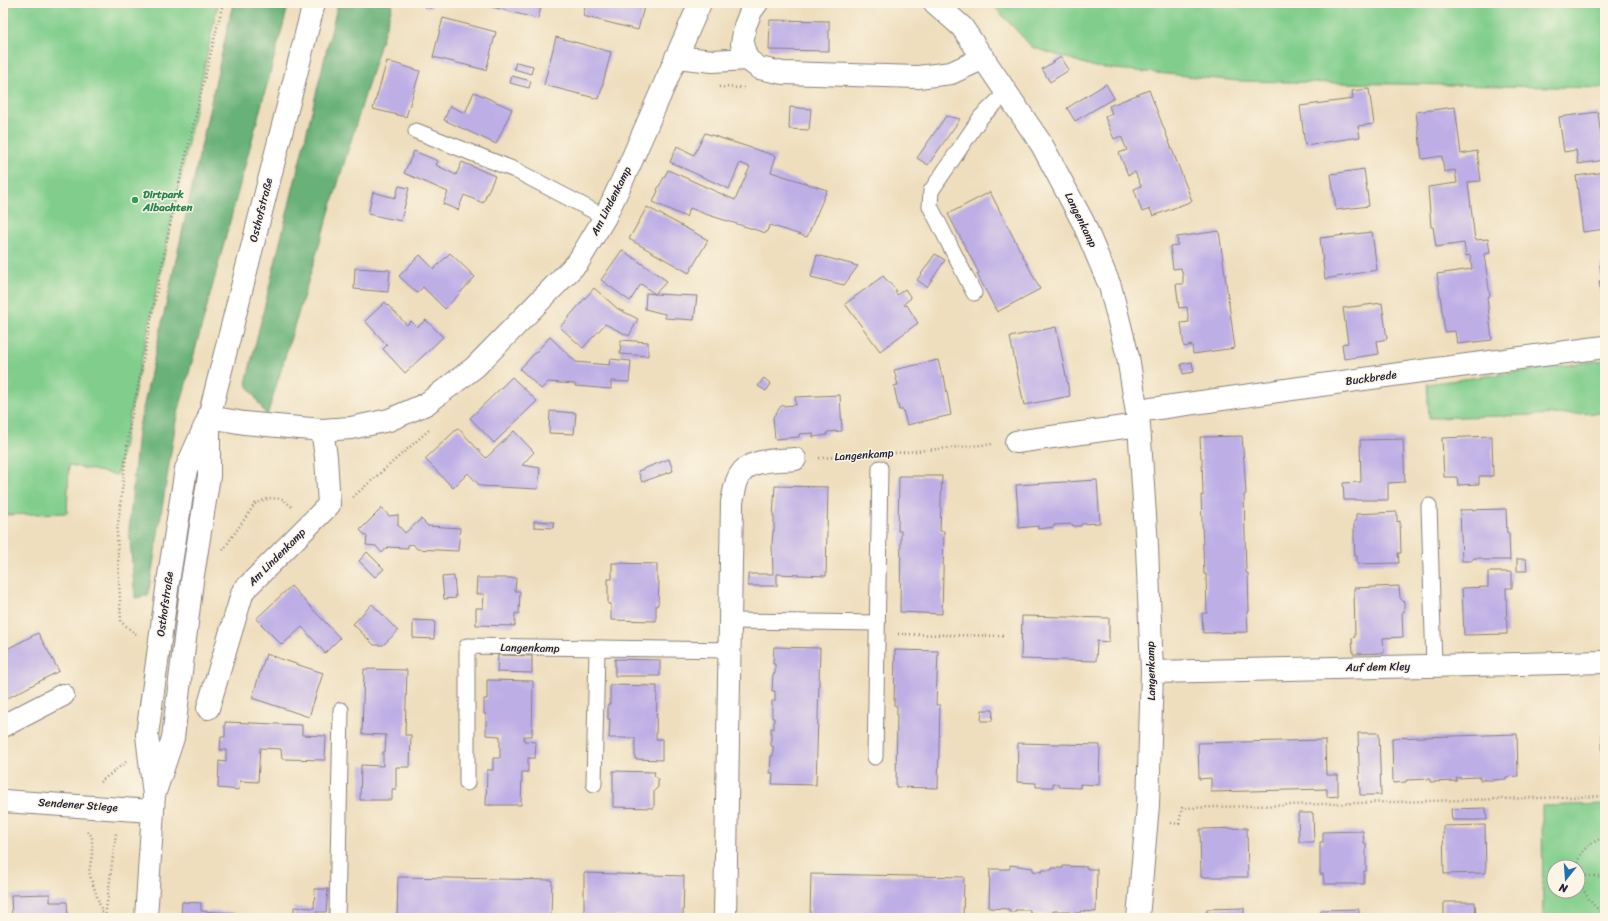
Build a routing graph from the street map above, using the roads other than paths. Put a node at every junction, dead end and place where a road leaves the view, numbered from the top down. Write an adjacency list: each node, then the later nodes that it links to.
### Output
1 (314, 3): 13 (street, Osthofstraße)
2 (700, 3): 5 (street, Am Lindenkamp)
3 (757, 3): 6 (street)
4 (935, 3): 7 (street, Langenkamp)
5 (676, 57): 6 (street); 10 (street, Am Lindenkamp)
6 (747, 58): 7 (street)
7 (984, 58): 8 (street, Langenkamp)
8 (1006, 93): 11 (lane); 14 (street, Langenkamp)
9 (416, 131): 10 (lane)
10 (605, 217): 15 (street, Am Lindenkamp)
11 (974, 293)
12 (1605, 347): 14 (street, Buckbrede)
13 (209, 417): 15 (street, Am Lindenkamp); 35 (street, Osthofstraße)
14 (1138, 418): 16 (street); 26 (street, Langenkamp)
15 (322, 430): 28 (street, Am Lindenkamp)
16 (1016, 442)
17 (795, 459): 20 (street)
18 (880, 468): 21 (lane, Langenkamp)
19 (1430, 506): 25 (lane)
20 (730, 621): 21 (lane); 23 (street)
21 (876, 628): 31 (lane, Langenkamp)
22 (597, 649): 23 (lane, Langenkamp); 32 (lane, Langenkamp); 33 (lane)
23 (730, 650): 38 (street)
24 (1605, 662): 25 (street, Auf dem Kley)
25 (1434, 665): 26 (street, Auf dem Kley)
26 (1152, 672): 39 (street, Langenkamp)
27 (63, 695): 30 (street)
28 (208, 708)
29 (341, 710): 37 (lane)
30 (3, 726)
31 (874, 757)
32 (467, 783)
33 (594, 784)
34 (3, 801): 35 (street, Sendener Stiege)
35 (153, 803): 36 (street, Osthofstraße)
36 (146, 918)
37 (337, 918)
38 (725, 918)
39 (1138, 918)

